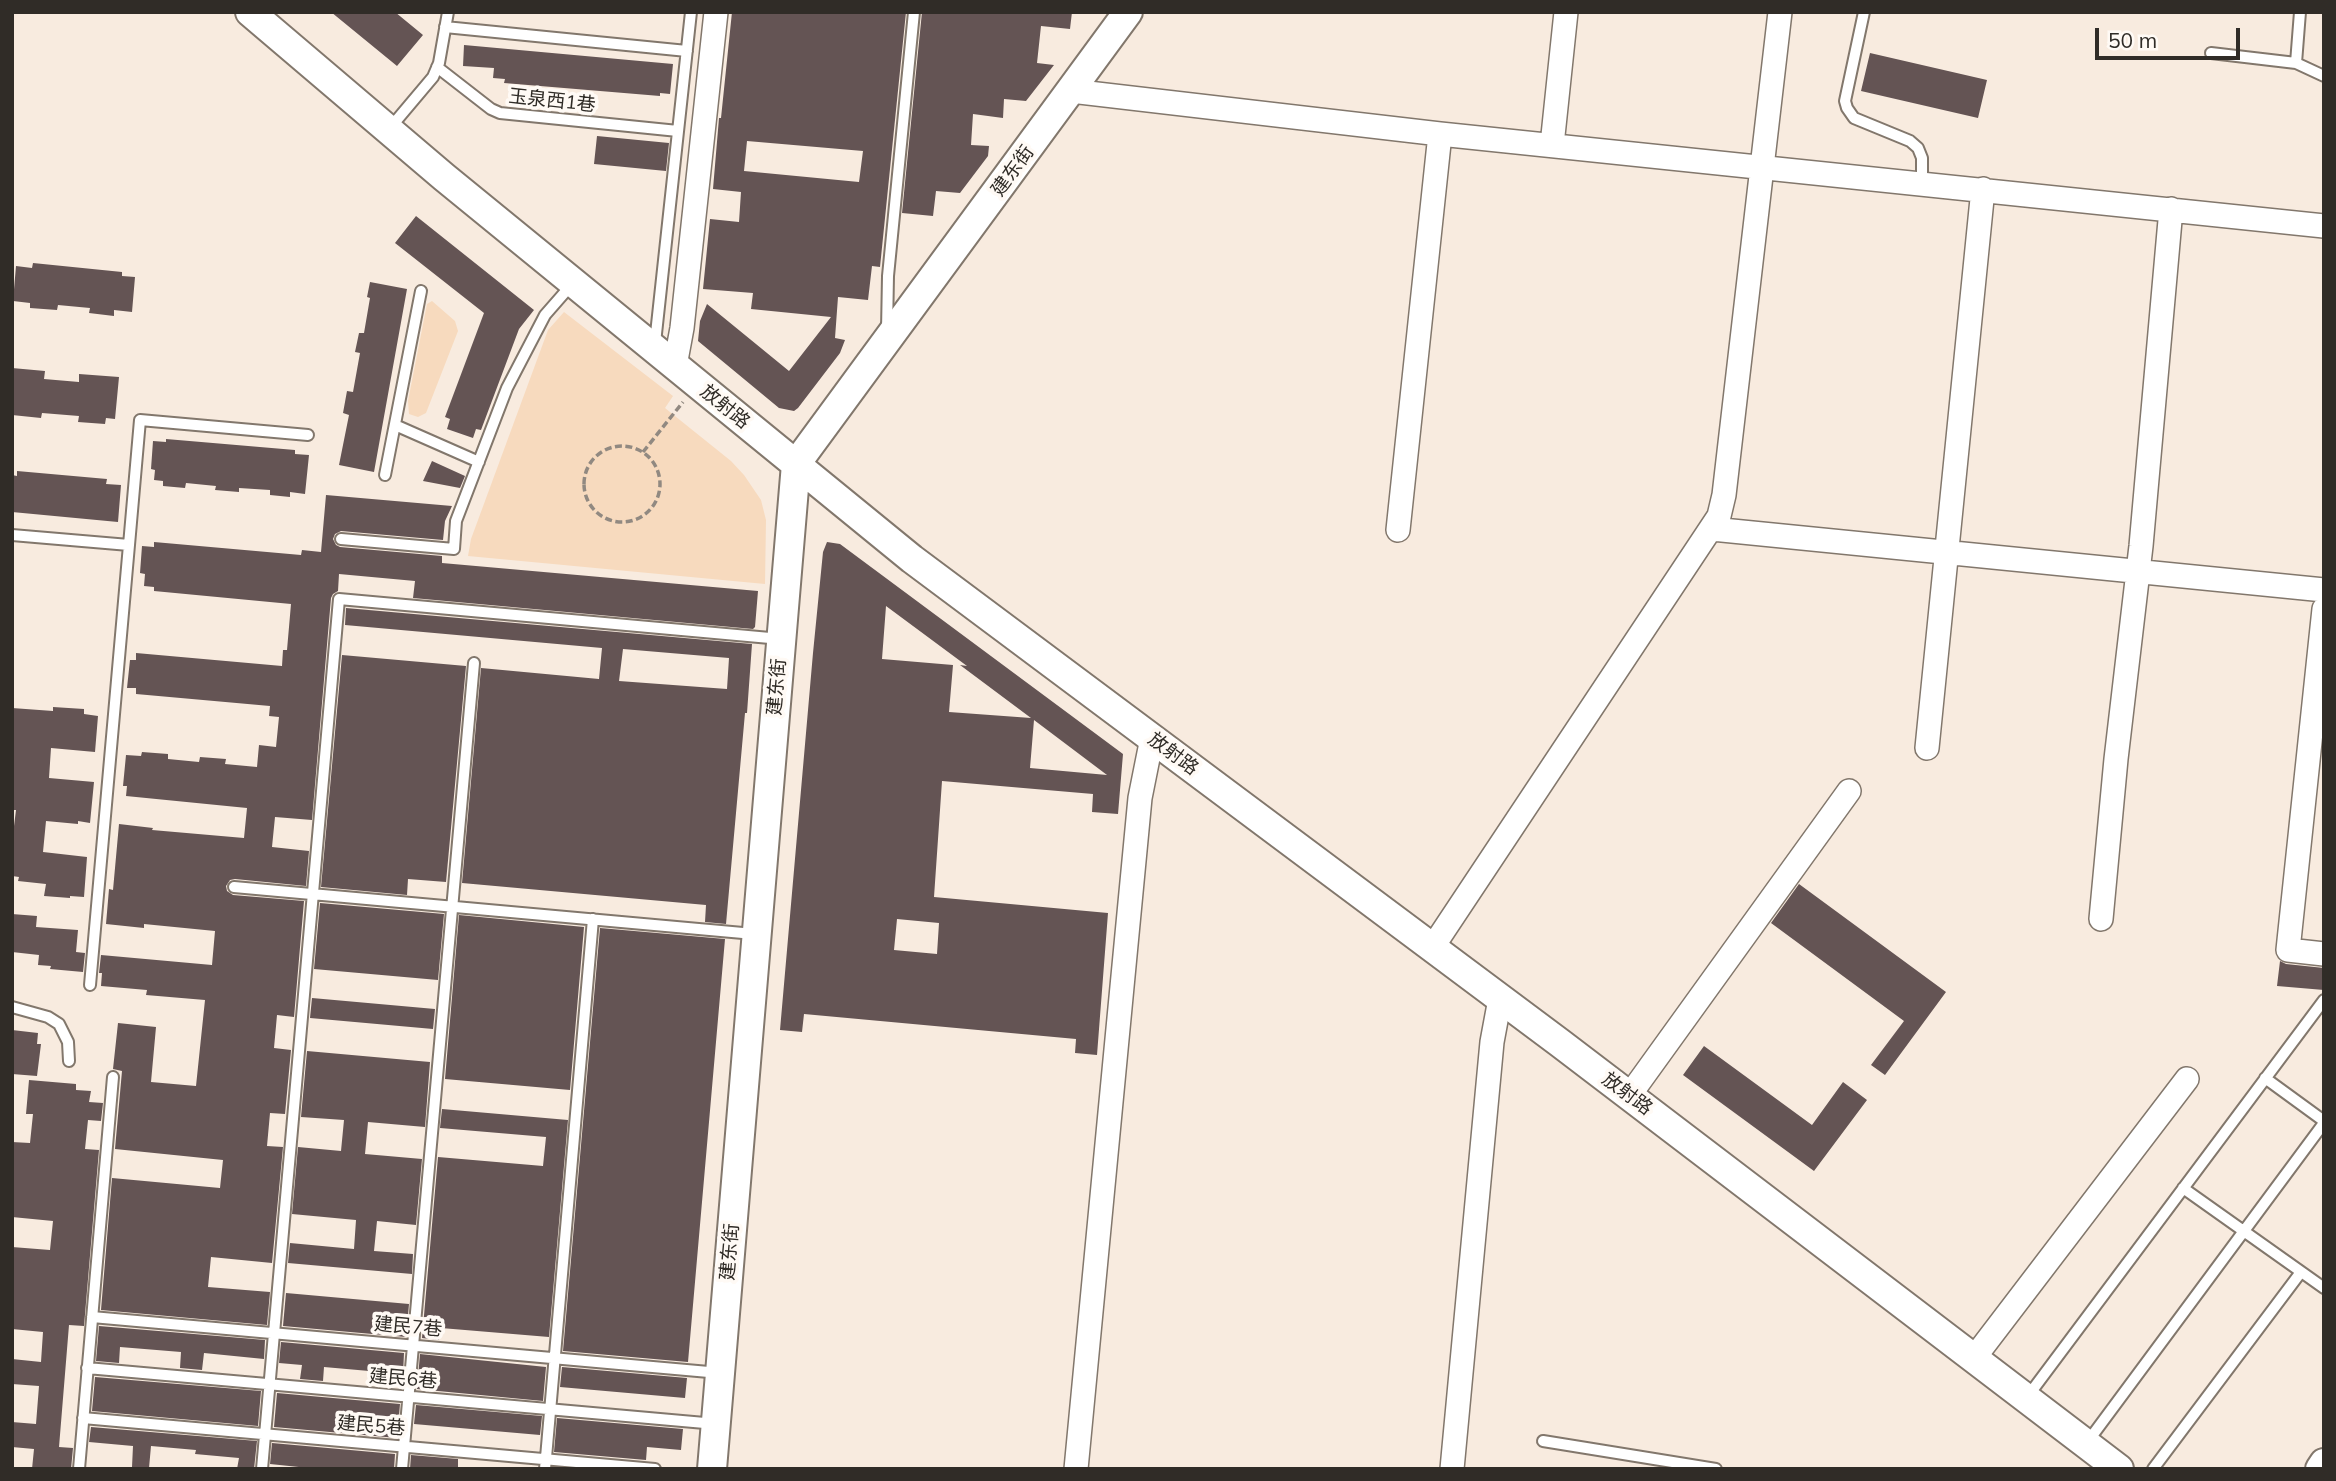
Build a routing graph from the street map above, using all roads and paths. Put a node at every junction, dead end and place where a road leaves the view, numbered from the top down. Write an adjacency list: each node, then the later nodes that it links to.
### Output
1 (250, 12): 18 (street, 放射路)
2 (448, 12): 11 (lane)
3 (691, 12): 12 (lane)
4 (716, 12): 30 (street)
5 (914, 12): 29 (lane)
6 (1128, 12): 17 (street, 建东街)
7 (1566, 12): 21 (street)
8 (1780, 12): 22 (street)
9 (1864, 12): 23 (lane)
10 (2300, 12): 14 (lane)
11 (445, 27): 12 (lane); 15 (lane)
12 (687, 51): 19 (lane)
13 (2211, 52): 14 (lane)
14 (2296, 62): 16 (lane)
15 (437, 68): 18 (lane); 19 (lane, 玉泉西1巷)
16 (2324, 76)
17 (1071, 91): 20 (street); 29 (street, 建东街)
18 (388, 130): 27 (street, 放射路)
19 (678, 131): 30 (lane)
20 (1440, 134): 21 (street); 39 (street)
21 (1552, 145): 22 (street)
22 (1763, 167): 23 (street); 38 (street)
23 (1922, 183): 24 (street)
24 (1983, 189): 25 (street); 43 (street)
25 (2171, 209): 26 (street); 44 (street)
26 (2324, 226)
27 (573, 283): 30 (street, 放射路); 35 (lane)
28 (421, 291): 32 (lane)
29 (887, 342): 36 (street, 建东街)
30 (664, 357): 31 (street, 放射路)
31 (697, 384): 34 (path); 36 (street, 放射路)
32 (395, 425): 35 (lane); 37 (lane)
33 (308, 435): 42 (lane)
34 (643, 452): 34 (path)
35 (479, 462): 41 (lane)
36 (796, 464): 47 (street, 建东街); 49 (street, 放射路)
37 (385, 475)
38 (1712, 529): 43 (street); 58 (street)
39 (1398, 530)
40 (12, 535): 42 (lane)
41 (341, 539)
42 (129, 545): 60 (lane)
43 (1946, 552): 44 (street); 50 (street)
44 (2138, 571): 45 (street); 56 (street)
45 (2324, 590)
46 (2324, 609): 59 (street)
47 (781, 639): 53 (lane); 57 (street, 建东街)
48 (474, 663): 54 (lane)
49 (1152, 738): 58 (street, 放射路); 99 (street)
50 (1927, 748)
51 (1849, 791): 68 (street)
52 (234, 887): 53 (lane)
53 (313, 894): 54 (lane); 75 (lane)
54 (452, 907): 55 (lane); 76 (lane)
55 (593, 919): 57 (lane); 77 (lane)
56 (2101, 919)
57 (757, 934): 80 (street, 建东街)
58 (1432, 948): 61 (street, 放射路)
59 (2324, 954)
60 (90, 985)
61 (1500, 999): 68 (street, 放射路); 100 (street)
62 (2324, 1000): 66 (lane)
63 (12, 1007): 64 (lane)
64 (69, 1061)
65 (113, 1077): 74 (lane)
66 (2264, 1078): 69 (lane); 70 (lane)
67 (2187, 1079): 78 (street)
68 (1629, 1096): 78 (street, 放射路)
69 (2324, 1122): 71 (lane)
70 (2183, 1188): 71 (lane); 83 (lane)
71 (2244, 1231): 72 (lane); 89 (lane)
72 (2301, 1272): 73 (lane); 104 (lane)
73 (2324, 1288)
74 (92, 1317): 75 (lane, 建民7巷); 79 (lane)
75 (274, 1333): 76 (lane, 建民7巷); 81 (lane)
76 (413, 1345): 77 (lane, 建民7巷); 82 (lane)
77 (555, 1358): 80 (lane, 建民7巷); 84 (lane)
78 (1974, 1358): 83 (street, 放射路)
79 (87, 1368): 81 (lane, 建民6巷); 85 (lane)
80 (720, 1373): 86 (street, 建东街)
81 (270, 1384): 82 (lane, 建民6巷); 87 (lane)
82 (408, 1396): 84 (lane, 建民6巷); 90 (lane)
83 (2027, 1399): 89 (street, 放射路)
84 (551, 1409): 86 (lane, 建民6巷); 93 (lane)
85 (83, 1418): 87 (lane, 建民5巷); 94 (lane)
86 (716, 1424): 98 (street, 建东街)
87 (265, 1434): 90 (lane, 建民5巷); 95 (lane)
88 (1543, 1441): 91 (lane)
89 (2086, 1444): 103 (street, 放射路)
90 (404, 1446): 93 (lane, 建民5巷); 96 (lane)
91 (1636, 1456): 101 (lane); 102 (lane)
92 (2324, 1463): 105 (street)
93 (546, 1464): 97 (lane, 建民5巷)
94 (79, 1469)
95 (262, 1469)
96 (402, 1469)
97 (655, 1469)
98 (712, 1469)
99 (1076, 1469)
100 (1452, 1469)
101 (1634, 1469)
102 (1716, 1469)
103 (2119, 1469)
104 (2153, 1469)
105 (2320, 1469)

